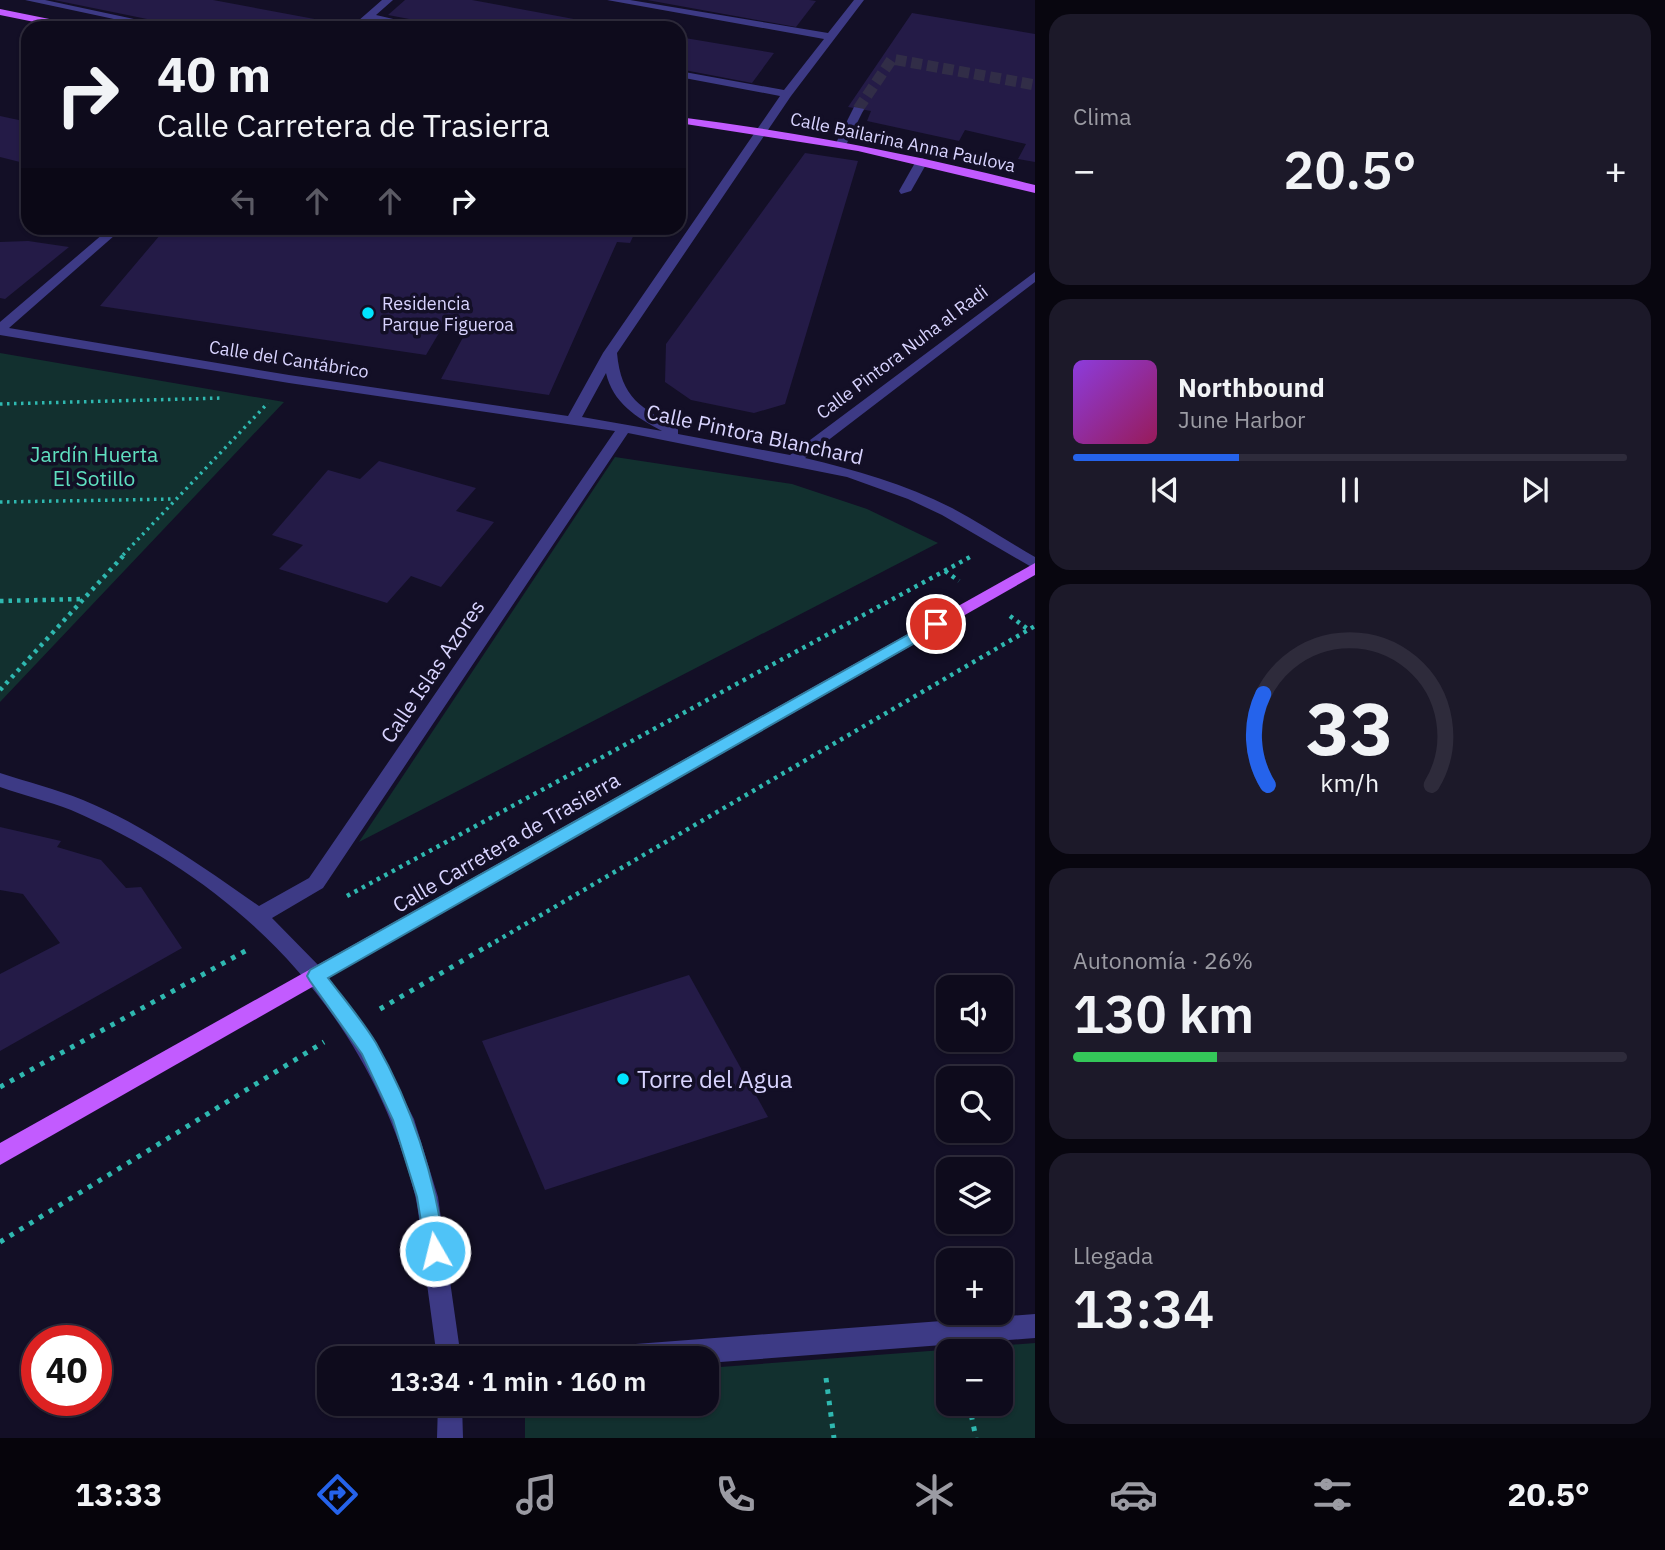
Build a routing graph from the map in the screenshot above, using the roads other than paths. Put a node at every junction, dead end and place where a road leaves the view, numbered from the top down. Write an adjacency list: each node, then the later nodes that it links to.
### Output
1 (30, 0): 8 (street)
2 (388, 0): 6 (street)
3 (612, 0): 11 (street)
4 (859, 0): 11 (street)
5 (0, 12): 7 (main road)
6 (368, 17): 9 (street); 10 (street)
7 (44, 21)
8 (136, 21)
9 (363, 21)
10 (389, 21)
11 (831, 37): 13 (street)
12 (686, 75): 13 (street)
13 (787, 94): 16 (street)
14 (858, 108): 17 (street)
15 (686, 121): 16 (main road, Calle Bailarina Anna Paulova)
16 (764, 130): 17 (main road, Calle Bailarina Anna Paulova); 24 (street)
17 (841, 145): 18 (main road, Calle Bailarina Anna Paulova)
18 (922, 161): 19 (main road, Calle Bailarina Anna Paulova); 20 (street)
19 (1035, 189)
20 (905, 191)
21 (109, 235): 23 (street)
22 (1035, 276): 28 (street, Calle Pintora Nuha al Radi)
23 (0, 330): 25 (street, Calle del Cantábrico)
24 (610, 353): 25 (street); 27 (street)
25 (573, 420): 26 (street, Calle Pintora Blanchard)
26 (624, 428): 27 (street, Calle Pintora Blanchard); 31 (street, Calle Islas Azores)
27 (699, 442): 28 (street, Calle Pintora Blanchard)
28 (793, 460): 29 (street, Calle Pintora Blanchard)
29 (1035, 566): 32 (main road, Calle Carretera de Trasierra)
30 (0, 780): 31 (street)
31 (258, 916): 32 (street)
32 (316, 976): 33 (main road, Calle Carretera de Trasierra); 35 (street)
33 (0, 1155)
34 (1035, 1326): 36 (street)
35 (447, 1346)
36 (719, 1350)
37 (450, 1416): 38 (street)
38 (450, 1438)

